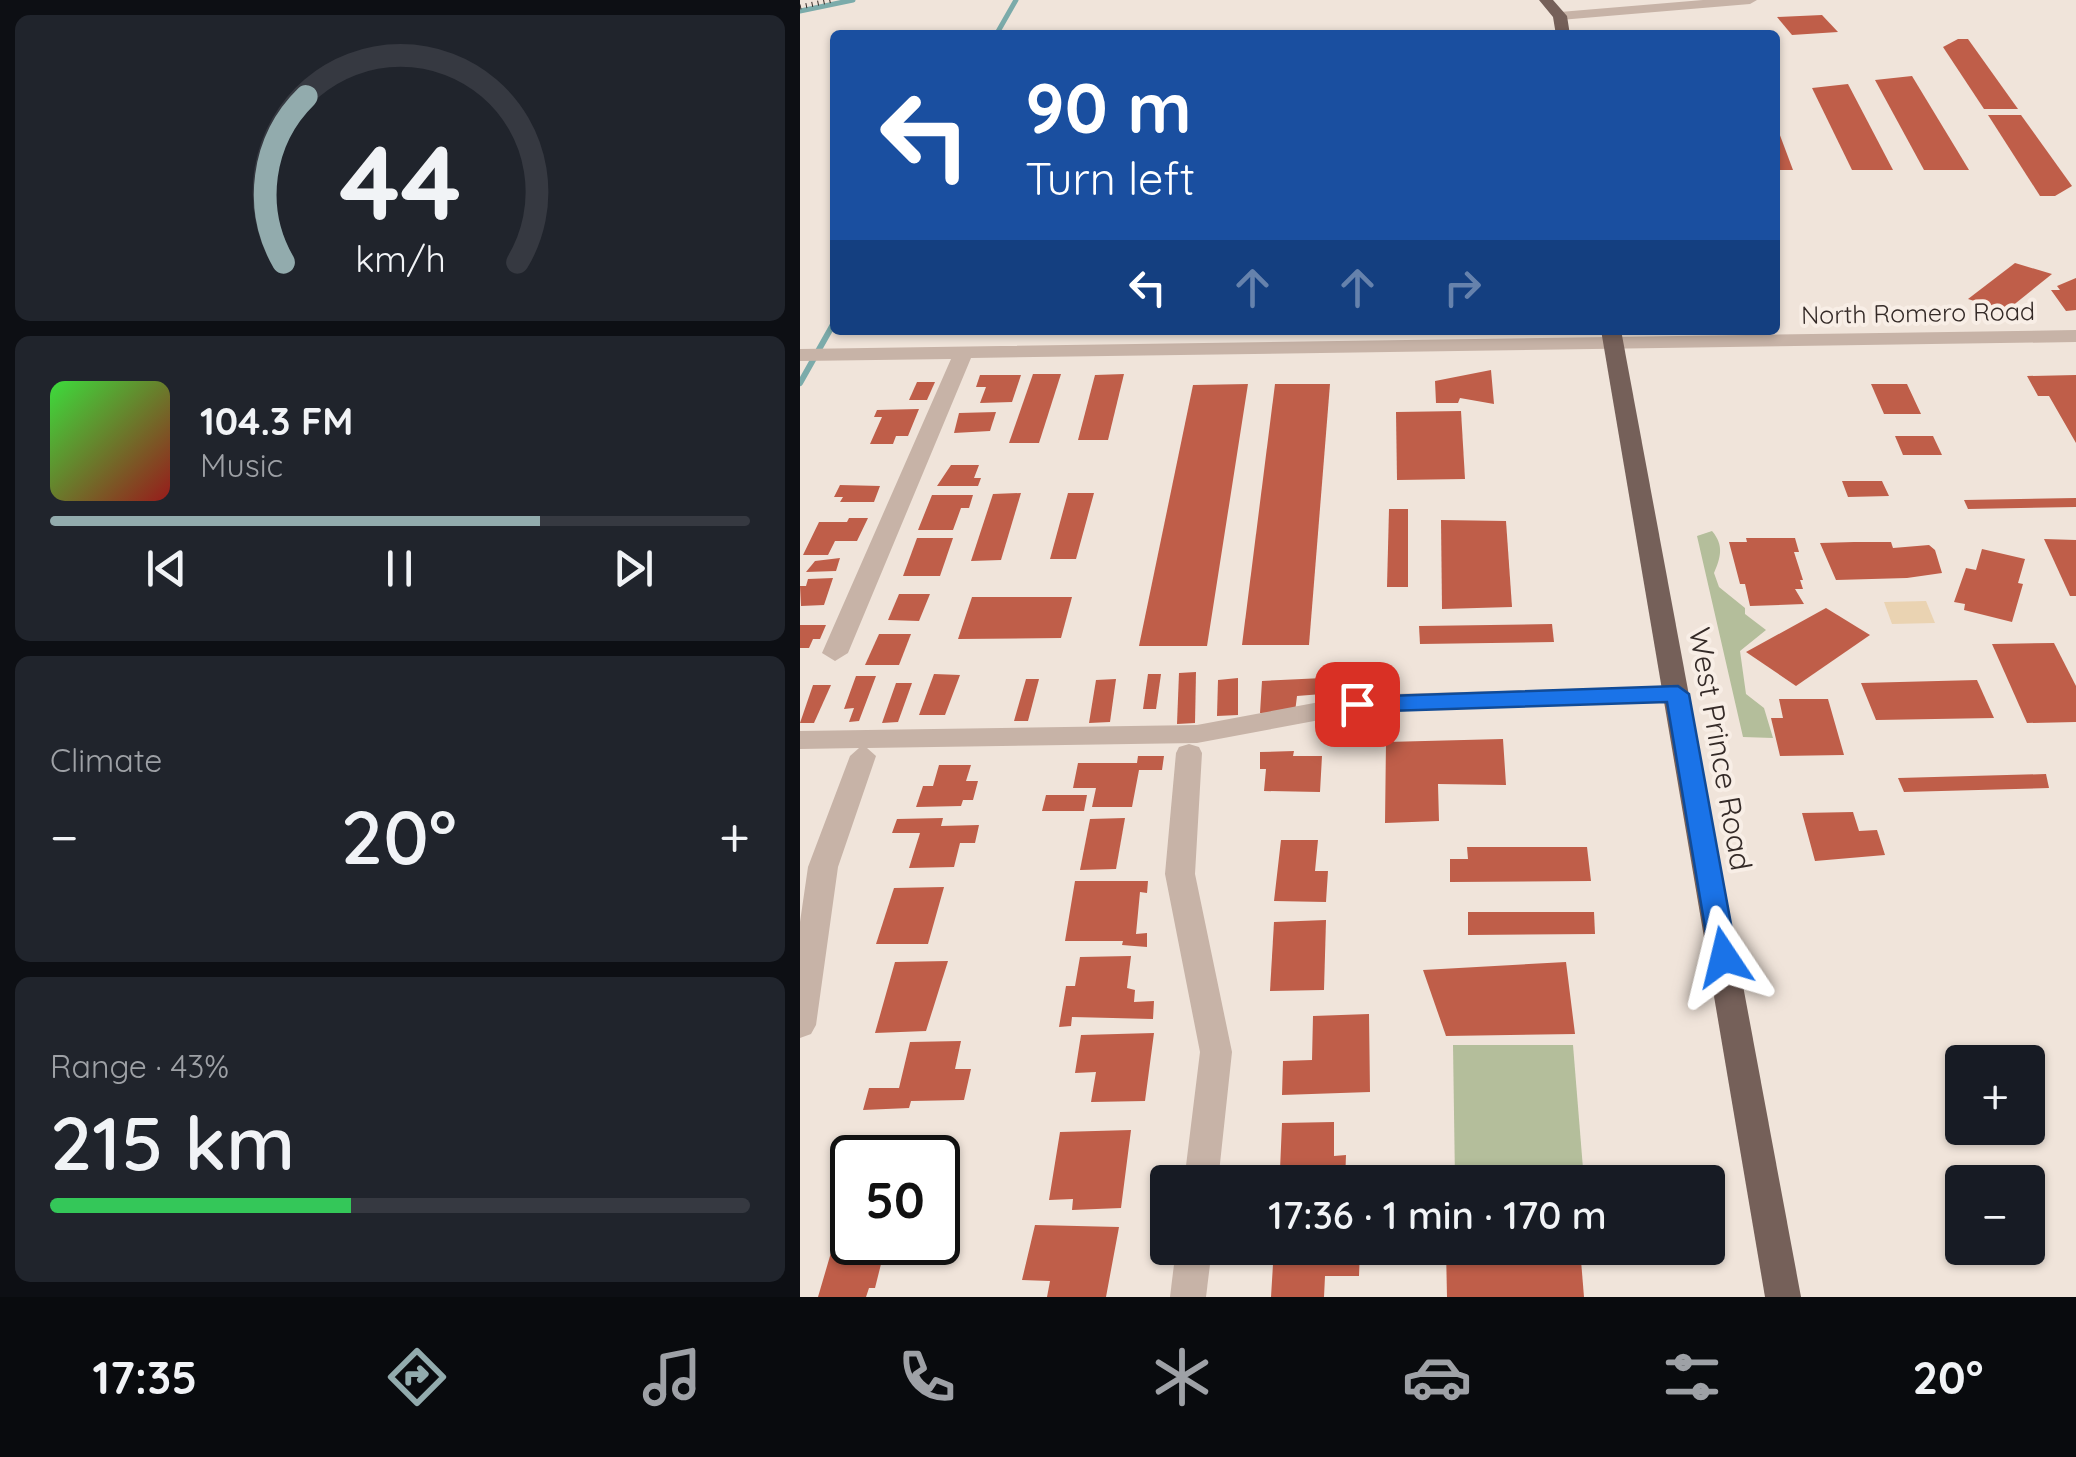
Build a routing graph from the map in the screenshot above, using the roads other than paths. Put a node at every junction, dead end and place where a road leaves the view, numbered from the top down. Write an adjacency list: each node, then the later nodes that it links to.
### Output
1 (1546, 0): 4 (main road)
2 (1570, 0): 4 (main road)
3 (1750, 0): 4 (street)
4 (1560, 16): 5 (main road)
5 (1562, 30)
6 (1612, 336): 7 (street, North Romero Road); 8 (street, North Romero Road); 11 (main road, West Prince Road)
7 (2076, 336)
8 (964, 351): 9 (street, North Romero Road); 10 (street)
9 (800, 355)
10 (835, 653)
11 (1678, 694): 12 (street); 19 (main road, West Prince Road)
12 (800, 740)
13 (1189, 753): 16 (street)
14 (863, 756): 15 (street)
15 (800, 1025)
16 (1203, 1165)
17 (1192, 1265): 18 (street)
18 (1188, 1297)
19 (1783, 1297)

